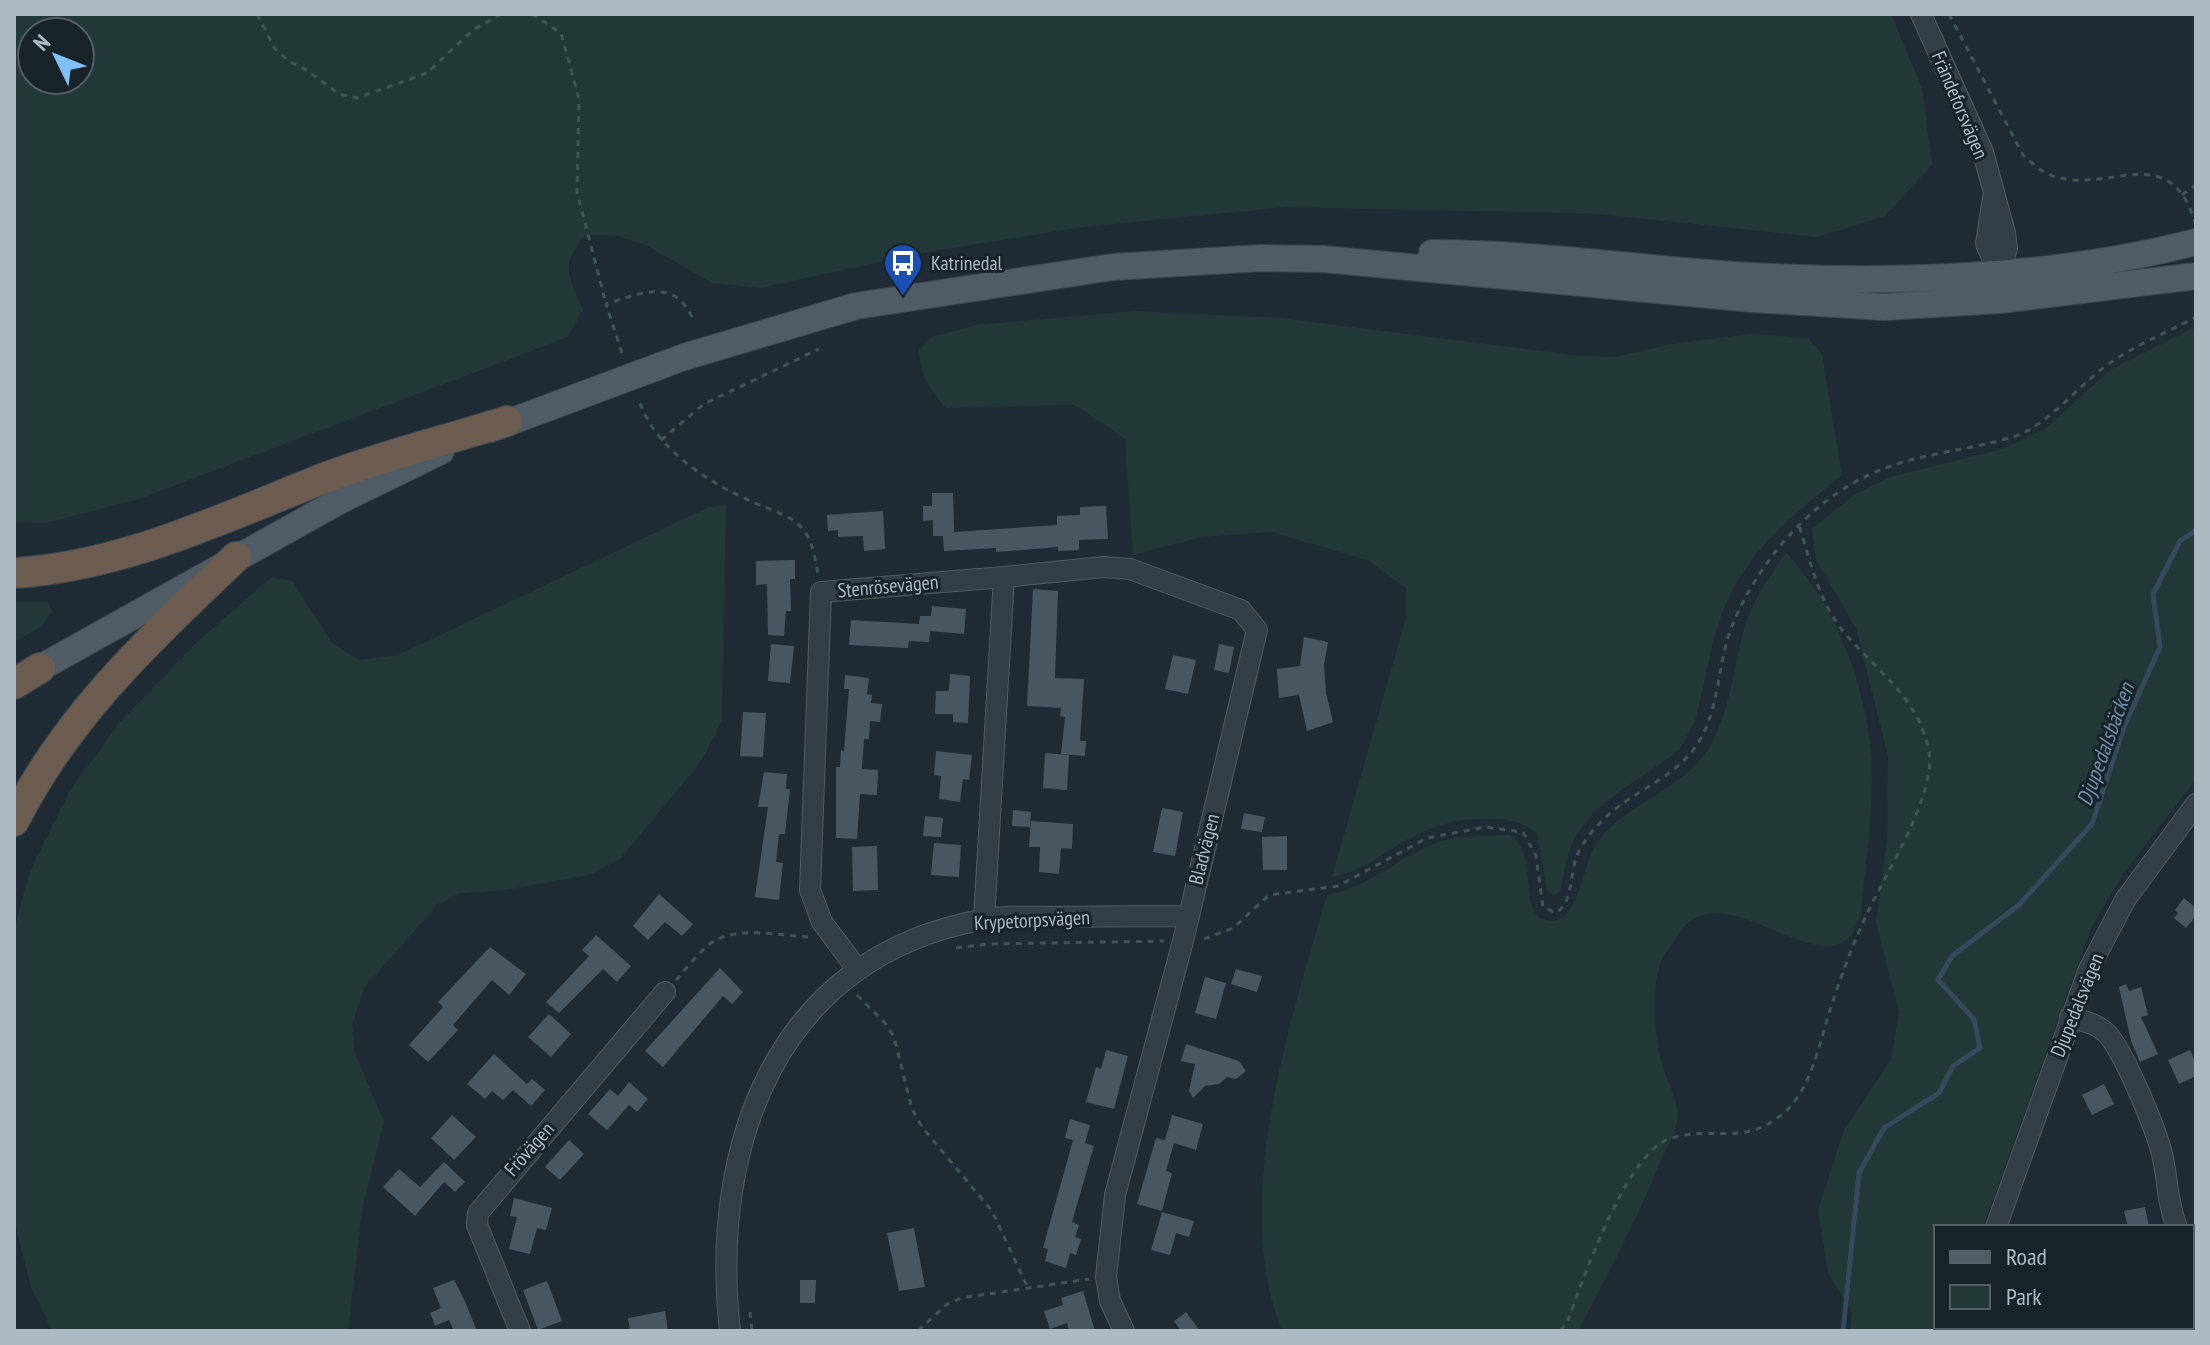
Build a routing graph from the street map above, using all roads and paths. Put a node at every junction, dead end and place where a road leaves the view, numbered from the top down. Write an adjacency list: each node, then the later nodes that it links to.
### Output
1 (257, 14): 2 (path)
2 (501, 14)
3 (532, 14): 14 (path)
4 (1921, 14): 11 (street, Frändeforsvägen)
5 (1949, 14): 7 (path)
6 (2196, 185): 7 (path)
7 (2182, 195): 8 (path)
8 (2196, 224)
9 (2196, 242): 11 (main road)
10 (1323, 259): 11 (main road); 13 (main road); 20 (main road)
11 (1999, 273): 13 (street, Frändeforsvägen)
12 (2196, 276): 13 (main road)
13 (2000, 300)
14 (606, 304): 16 (path); 18 (path)
15 (2196, 317): 22 (path)
16 (694, 322)
17 (819, 349): 21 (path)
18 (622, 353)
19 (640, 403): 21 (path)
20 (507, 421): 23 (main road); 24 (highway)
21 (661, 440): 26 (path)
22 (1799, 525): 33 (path); 48 (path)
23 (236, 557): 27 (main road); 29 (highway)
24 (14, 573)
25 (1004, 577): 26 (street, Stenrösevägen); 30 (street, Bladvägen); 31 (street)
26 (821, 592): 32 (street, Stenrösevägen)
27 (23, 678)
28 (2196, 804): 37 (street, Djupedalsvägen)
29 (14, 821)
30 (1188, 916): 31 (street, Krypetorpsvägen); 33 (street, Bladvägen)
31 (984, 919): 35 (street, Krypetorpsvägen)
32 (833, 938): 35 (street, Stenrösevägen); 36 (path)
33 (1183, 941): 34 (path); 40 (street, Bladvägen)
34 (952, 949)
35 (851, 974): 41 (path); 44 (street, Krypetorpsvägen)
36 (665, 992): 43 (street, Frövägen)
37 (2070, 1017): 38 (street, Djupedalsvägen); 39 (street)
38 (1997, 1225)
39 (2177, 1225)
40 (1106, 1277): 41 (path); 47 (street, Bladvägen)
41 (1027, 1286): 46 (path)
42 (749, 1306): 45 (path)
43 (520, 1331)
44 (730, 1331)
45 (752, 1331)
46 (918, 1331)
47 (1124, 1331)
48 (1561, 1331)

